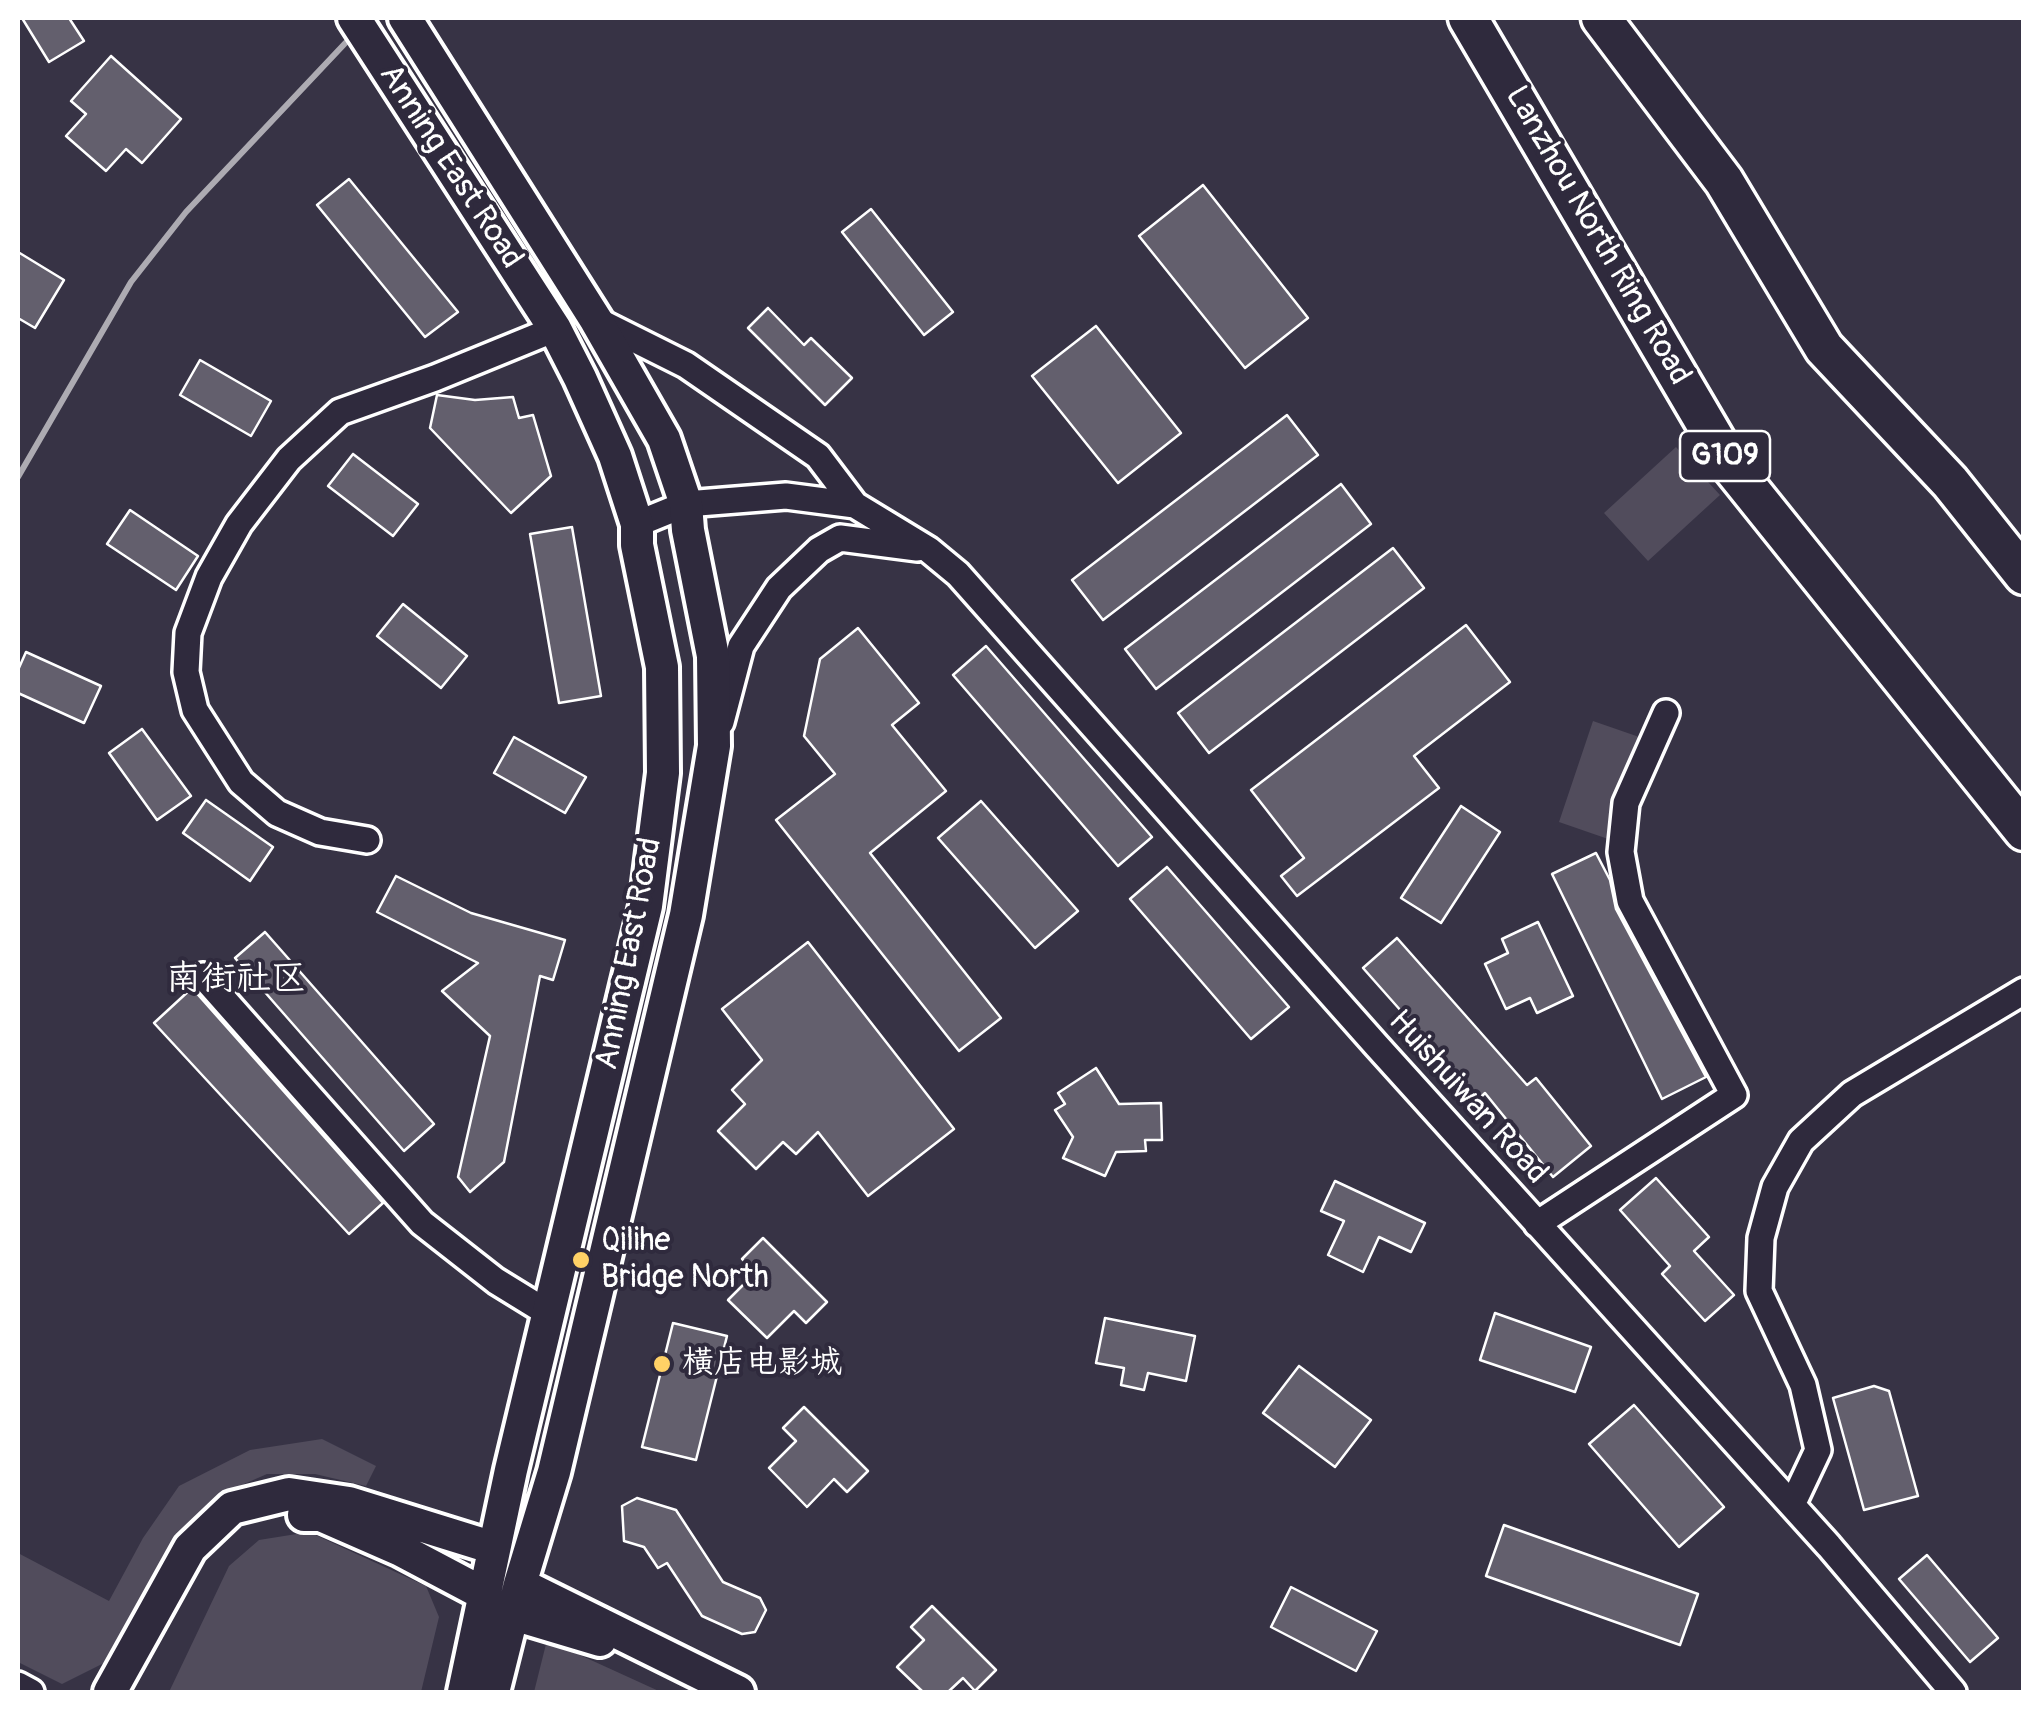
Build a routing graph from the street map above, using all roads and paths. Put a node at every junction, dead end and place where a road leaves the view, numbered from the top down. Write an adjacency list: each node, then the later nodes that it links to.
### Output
1 (1468, 18): 14 (highway, Lanzhou North Ring Road / G109)
2 (1601, 18): 11 (highway)
3 (409, 19): 5 (main road, Anning East Road)
4 (358, 24): 6 (main road, Anning East Road)
5 (596, 320): 7 (main road, Anning East Road); 8 (street, Huishuiwan Road)
6 (554, 329): 9 (main road, Anning East Road); 15 (street)
7 (686, 504): 8 (street, Huishuiwan Road); 9 (street, Huishuiwan Road); 13 (main road, Anning East Road)
8 (856, 506): 10 (street, Huishuiwan Road)
9 (637, 524): 19 (main road, Anning East Road)
10 (929, 550): 13 (street); 18 (street, Huishuiwan Road)
11 (2024, 575)
12 (1666, 713): 18 (street)
13 (714, 746): 22 (main road, Anning East Road)
14 (2024, 831)
15 (366, 840)
16 (203, 976): 19 (street)
17 (2024, 992): 20 (street)
18 (1537, 1224): 20 (street, Huishuiwan Road)
19 (548, 1313): 21 (main road, Anning East Road)
20 (1792, 1504): 31 (street, Huishuiwan Road)
21 (494, 1548): 22 (main road, Anning East Road); 25 (main road)
22 (507, 1598): 26 (main road); 27 (main road); 28 (main road); 29 (main road); 30 (main road)
23 (18, 1685): 24 (street)
24 (31, 1692)
25 (110, 1692)
26 (137, 1692)
27 (464, 1692)
28 (494, 1692)
29 (710, 1692)
30 (738, 1692)
31 (1953, 1692)

